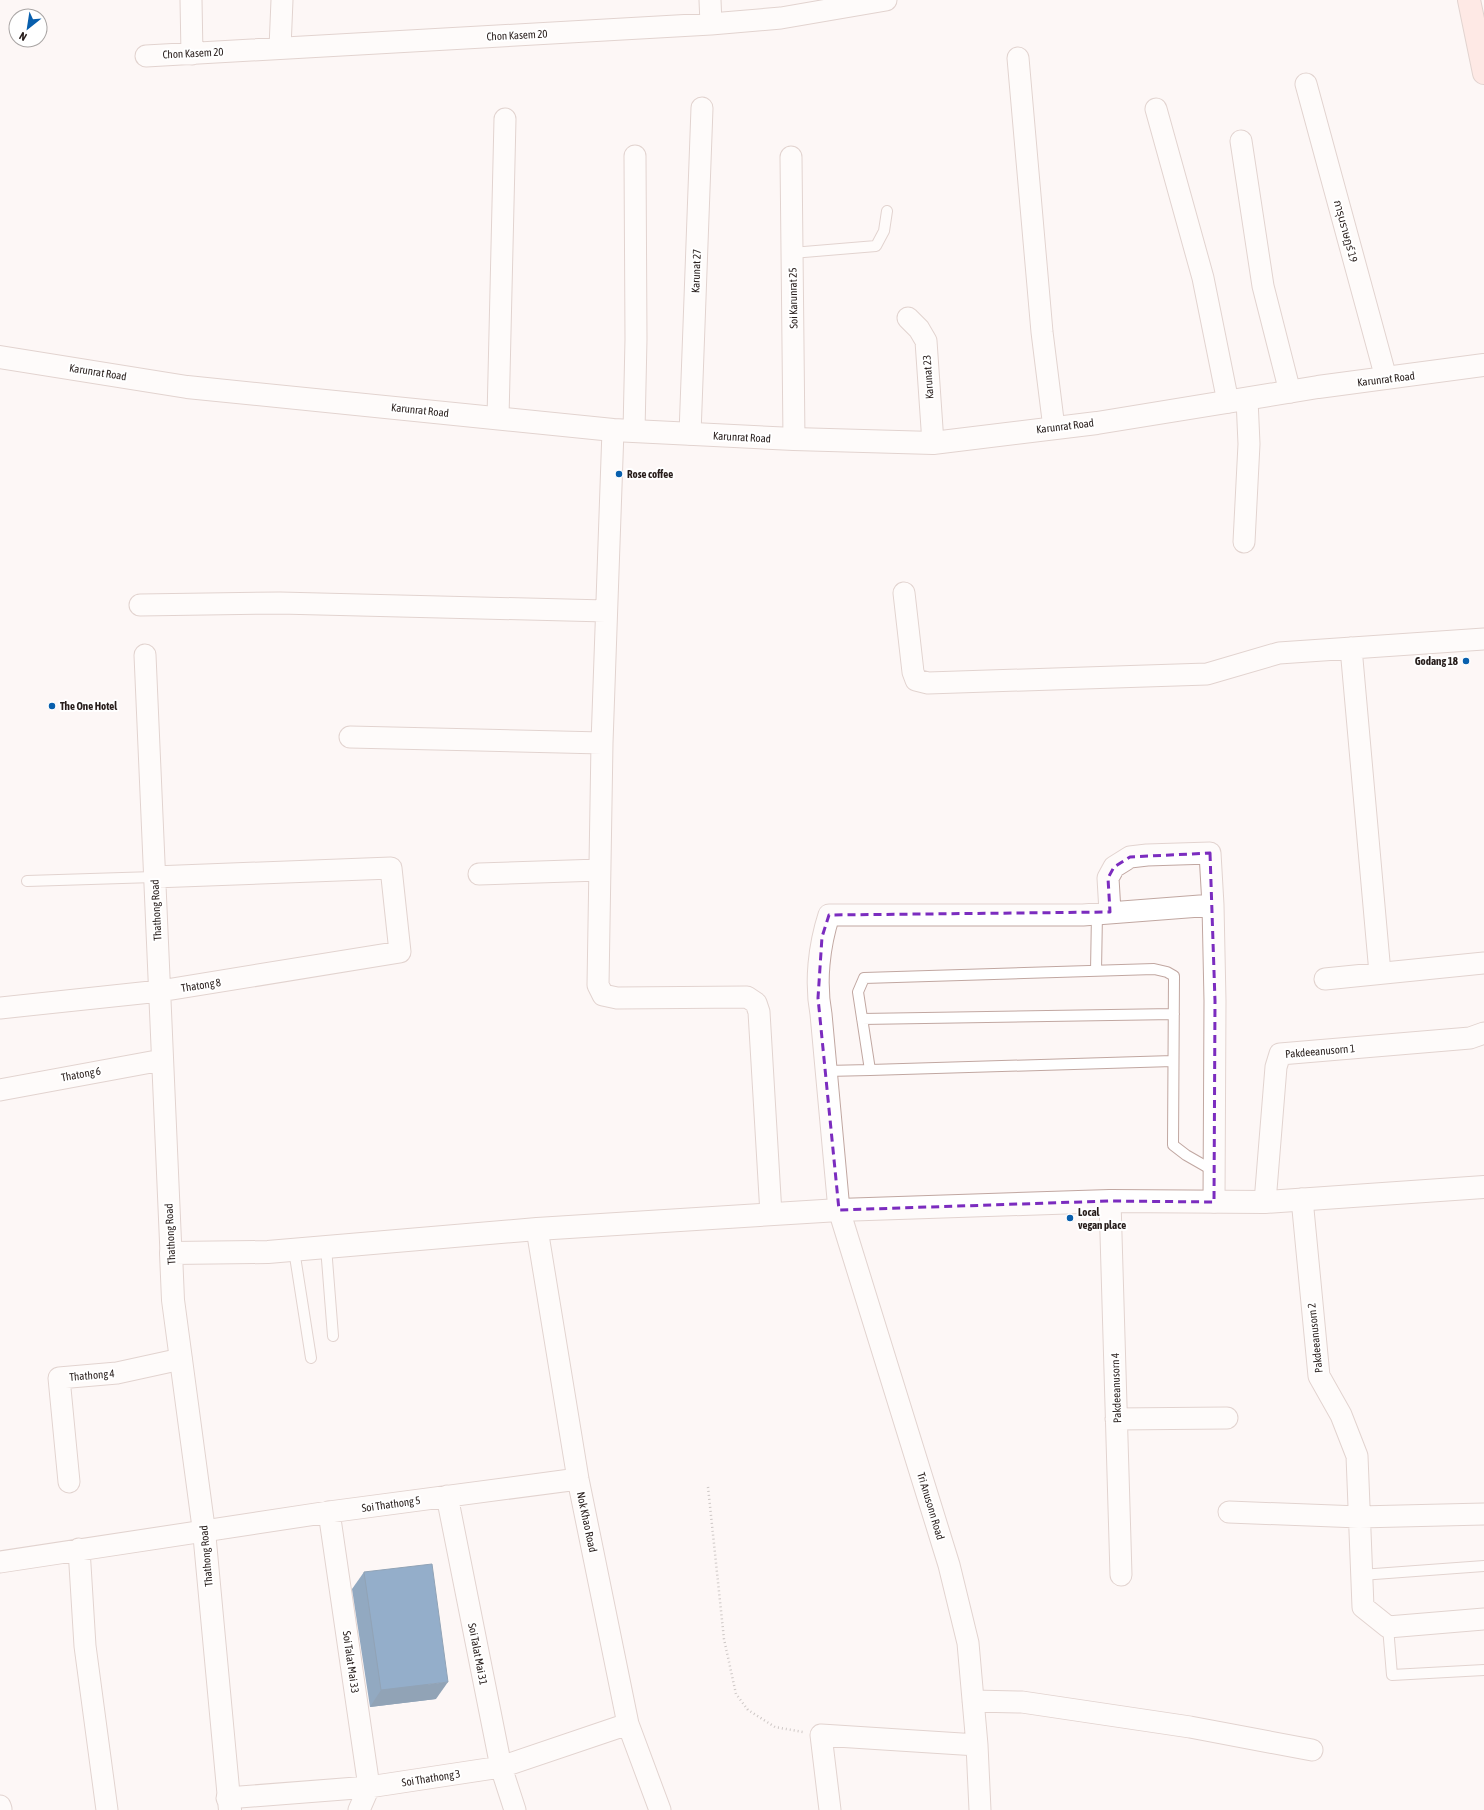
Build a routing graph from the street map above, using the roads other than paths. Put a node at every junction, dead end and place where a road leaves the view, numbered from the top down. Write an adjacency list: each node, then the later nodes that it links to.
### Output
1 (191, 0): 8 (street)
2 (282, 0): 7 (street)
3 (710, 0): 6 (street)
4 (886, 0): 6 (street, Chon Kasem 20)
5 (1469, 0): 11 (main road)
6 (711, 24): 7 (street, Chon Kasem 20)
7 (280, 48): 8 (street, Chon Kasem 20)
8 (192, 54): 9 (street, Chon Kasem 20)
9 (146, 56)
10 (1018, 58): 28 (street)
11 (1484, 71)
12 (1306, 84): 24 (street, การุนราษฏร์ 19)
13 (702, 108): 30 (street, Karunat 27)
14 (1156, 109): 26 (street)
15 (505, 119): 27 (street)
16 (1241, 141): 25 (street)
17 (635, 156): 29 (street)
18 (791, 157): 20 (street, Soi Karunrat 25)
19 (887, 211): 20 (lane)
20 (792, 253): 31 (street, Soi Karunrat 25)
21 (908, 318): 32 (street, Karunat 23)
22 (0, 357): 27 (street, Karunrat Road)
23 (1484, 365): 24 (street, Karunrat Road)
24 (1386, 378): 25 (street, Karunrat Road)
25 (1290, 392): 26 (street, Karunrat Road)
26 (1237, 401): 28 (street, Karunrat Road); 33 (street)
27 (498, 418): 29 (street, Karunrat Road)
28 (1054, 428): 32 (street, Karunrat Road)
29 (623, 430): 30 (street, Karunrat Road); 36 (street)
30 (690, 434): 31 (street, Karunrat Road)
31 (794, 439): 32 (street, Karunrat Road)
32 (933, 443)
33 (1244, 542)
34 (904, 593): 38 (street)
35 (140, 605): 36 (street)
36 (606, 610): 41 (street)
37 (1484, 639): 38 (street)
38 (1351, 648): 50 (street)
39 (145, 655): 44 (street, Thathong Road)
40 (350, 737): 41 (street)
41 (602, 743): 42 (street)
42 (600, 870): 43 (street); 69 (street)
43 (479, 874)
44 (154, 877): 45 (lane); 52 (street, Thathong Road); 52 (street, Thatong 8)
45 (27, 881)
46 (1213, 906): 47 (street); 47 (street); 62 (street)
47 (1103, 913): 49 (lane); 60 (street, Tri Anusonn Road)
48 (1484, 963): 50 (street)
49 (1096, 971): 54 (lane); 55 (lane)
50 (1380, 973): 51 (street)
51 (1325, 979)
52 (160, 991): 53 (street, Thatong 8); 57 (street, Thathong Road)
53 (0, 1008)
54 (1174, 1014): 55 (lane); 58 (lane)
55 (862, 1019): 59 (lane)
56 (1484, 1033): 67 (street, Pakdeeanusorn 1)
57 (162, 1060): 61 (street, Thatong 6); 73 (street, Thathong Road)
58 (1174, 1061): 59 (lane); 62 (lane)
59 (870, 1070): 60 (lane)
60 (826, 1071): 68 (street, Tri Anusonn Road)
61 (0, 1090)
62 (1214, 1171): 66 (street)
63 (1484, 1187): 64 (street)
64 (1302, 1199): 67 (street); 85 (street, Pakdeeanusorn 2)
65 (1110, 1201): 66 (street); 68 (street); 78 (street, Pakdeeanusorn 4)
66 (1214, 1202): 67 (street)
67 (1265, 1202)
68 (839, 1210): 69 (street); 95 (street, Tri Anusonn Road)
69 (771, 1214): 70 (street)
70 (536, 1229): 71 (street); 79 (street, Nok Khao Road)
71 (326, 1247): 72 (street); 74 (lane)
72 (294, 1250): 73 (street); 75 (lane)
73 (170, 1253): 76 (street, Thathong Road)
74 (333, 1336)
75 (311, 1358)
76 (181, 1360): 80 (street, Thathong 4); 86 (street, Thathong Road)
77 (1227, 1418): 78 (street)
78 (1116, 1419): 90 (street, Pakdeeanusorn 4)
79 (578, 1479): 81 (street, Soi Thathong 5); 96 (street, Nok Khao Road)
80 (69, 1482)
81 (447, 1496): 82 (street, Soi Thathong 5); 99 (street, Soi Talat Mai 31)
82 (329, 1512): 86 (street, Soi Thathong 5); 100 (street, Soi Talat Mai 33)
83 (1229, 1512): 85 (street)
84 (1484, 1514): 85 (street)
85 (1359, 1517): 91 (street, Pakdeeanusorn 2)
86 (204, 1531): 87 (street, Soi Thathong 5); 101 (street, Thathong Road)
87 (79, 1549): 88 (street, Soi Thathong 5); 102 (street)
88 (0, 1562)
89 (1484, 1566): 91 (lane)
90 (1121, 1575)
91 (1361, 1575): 93 (street, Pakdeeanusorn 2)
92 (1484, 1619): 93 (street)
93 (1388, 1627): 94 (lane)
94 (1484, 1670)
95 (973, 1701): 97 (street, Tri Anusonn Road); 98 (street)
96 (628, 1724): 99 (street, Soi Thathong 3); 105 (street, Nok Khao Road)
97 (977, 1745): 106 (street); 107 (street, Tri Anusonn Road)
98 (1312, 1750)
99 (501, 1767): 100 (street, Soi Thathong 3); 104 (street, Soi Talat Mai 31)
100 (369, 1788): 101 (street, Soi Thathong 3); 103 (street)
101 (228, 1804)
102 (106, 1810)
103 (359, 1810)
104 (515, 1810)
105 (660, 1810)
106 (830, 1810)
107 (980, 1810)

